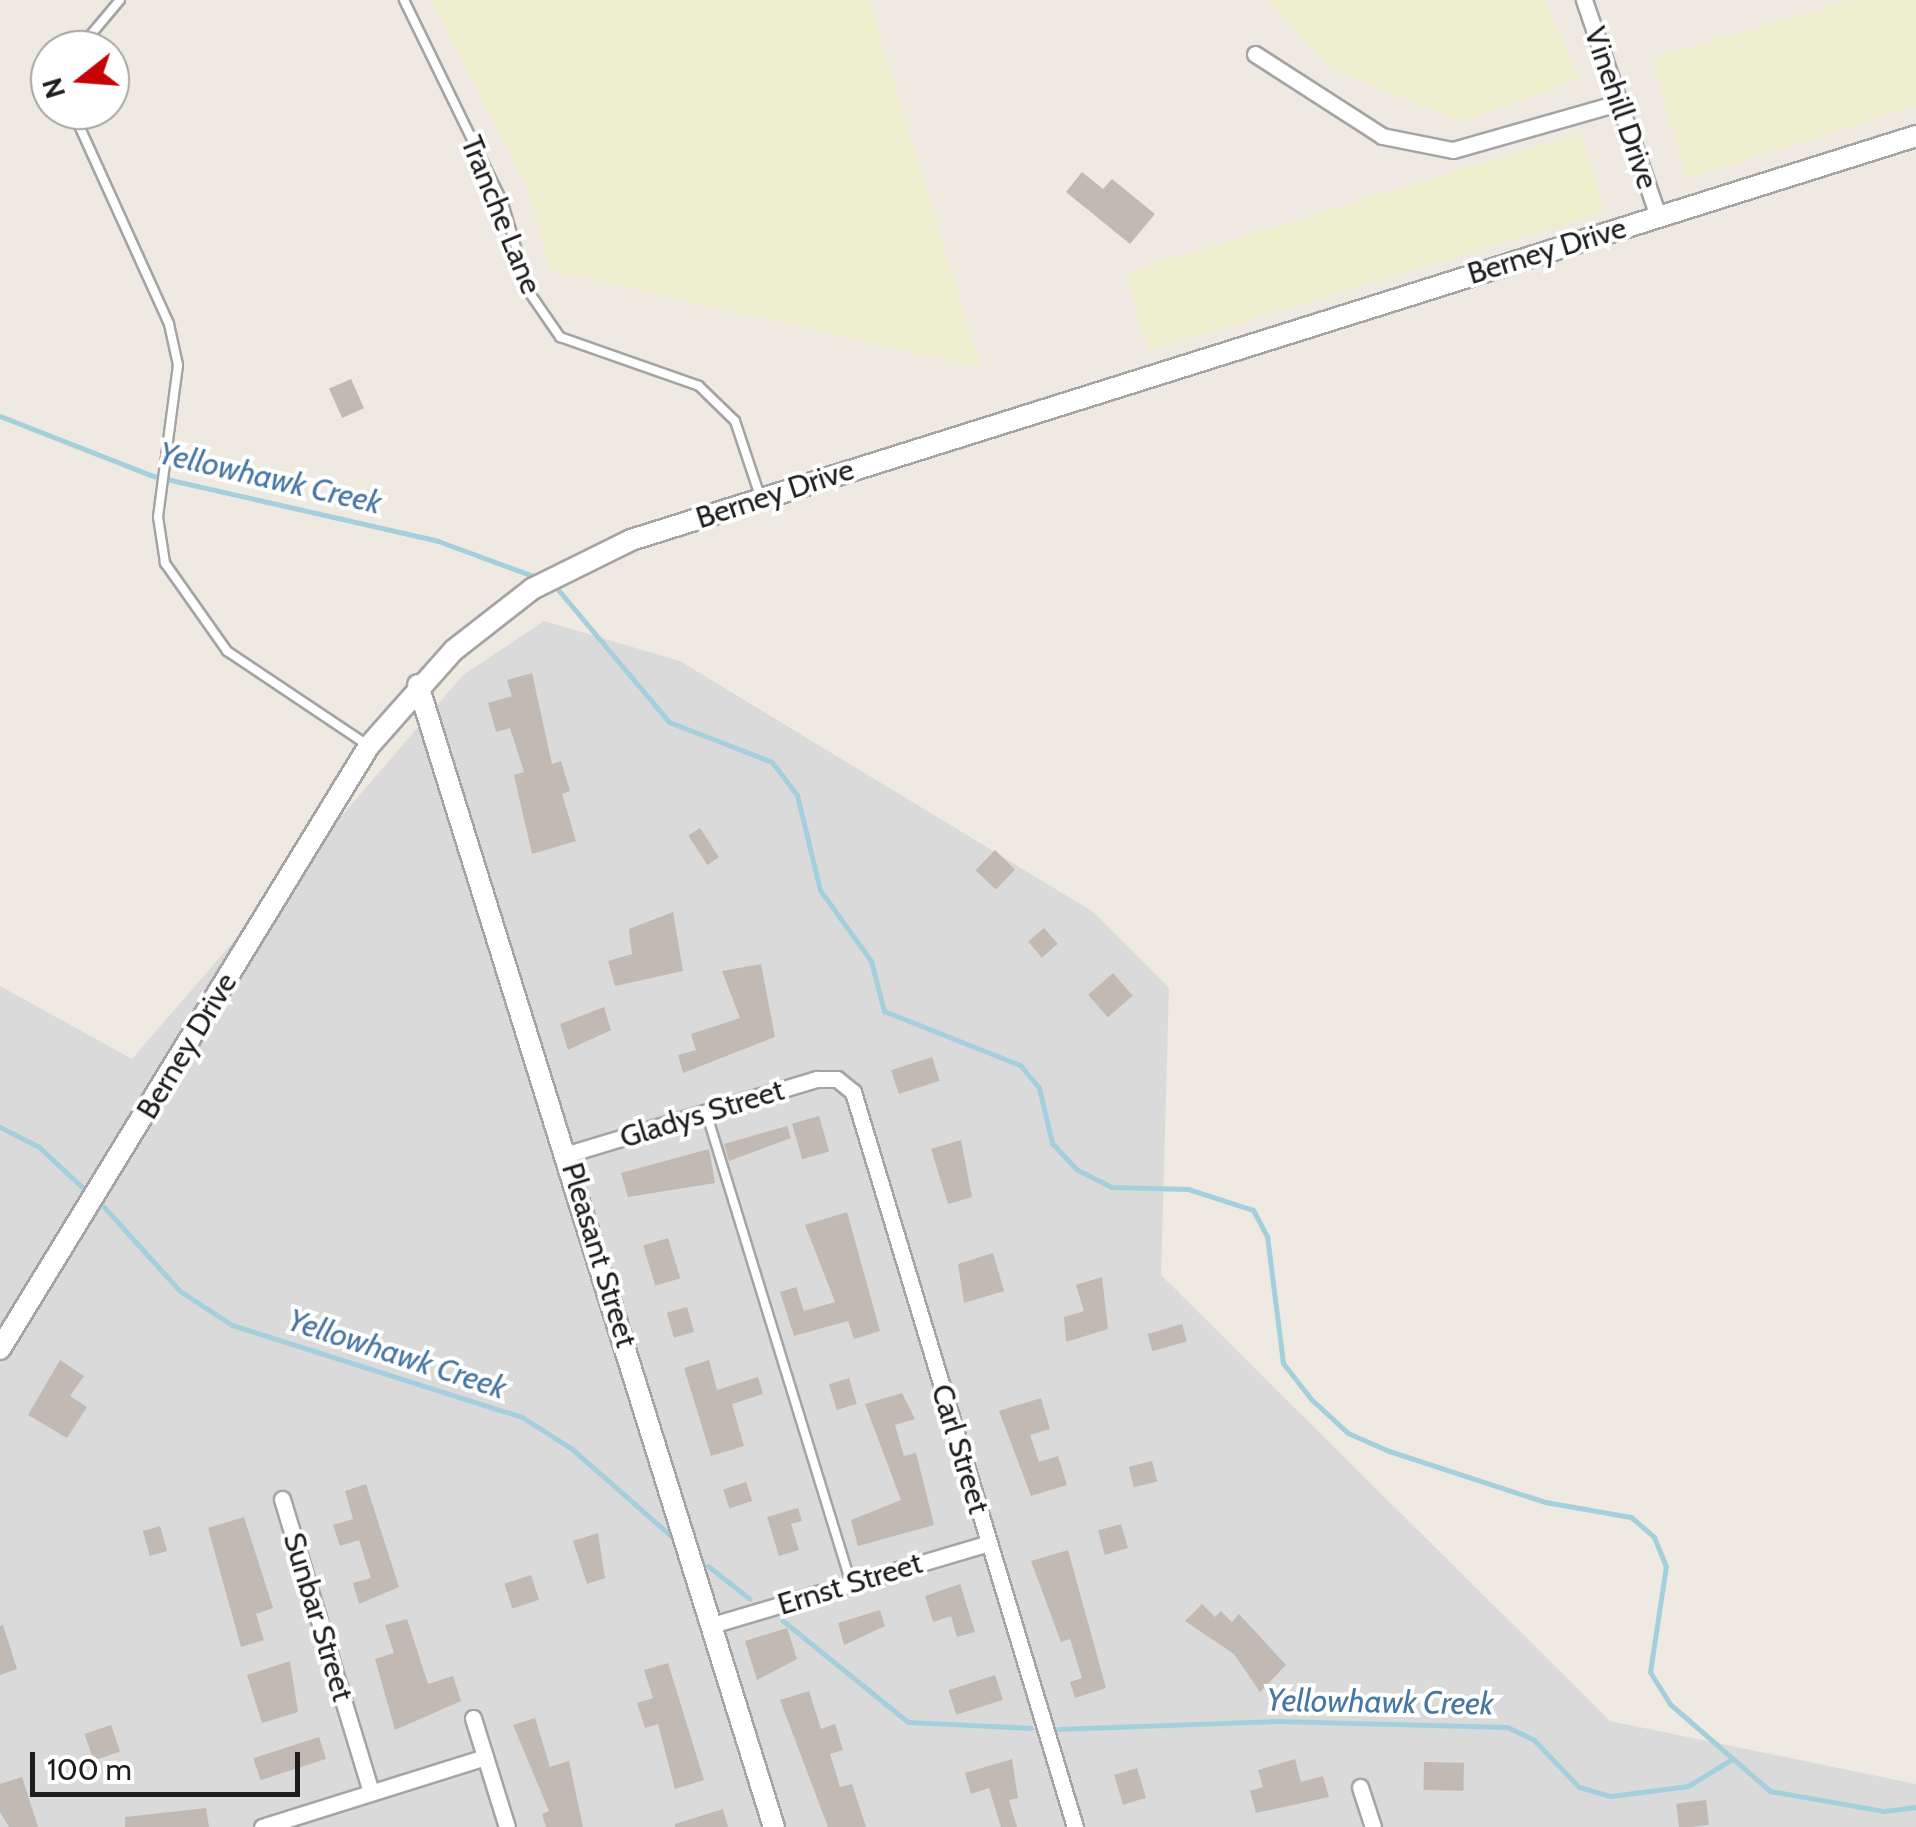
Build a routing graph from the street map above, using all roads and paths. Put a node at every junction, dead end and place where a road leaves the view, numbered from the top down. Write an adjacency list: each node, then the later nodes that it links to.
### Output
1 (120, 0): 4 (lane)
2 (404, 0): 10 (lane, Tranche Lane)
3 (1584, 0): 6 (street, Vinehill Drive)
4 (95, 30)
5 (1255, 54): 6 (street)
6 (1622, 102): 9 (street, Vinehill Drive)
7 (81, 130): 12 (lane)
8 (1916, 136): 9 (street, Berney Drive)
9 (1658, 216): 10 (street, Berney Drive)
10 (760, 498): 11 (street, Berney Drive)
11 (418, 686): 12 (street, Berney Drive); 15 (street, Pleasant Street)
12 (369, 746): 16 (street, Berney Drive)
13 (836, 1079): 14 (street, Gladys Street); 18 (street, Carl Street)
14 (706, 1112): 15 (street, Gladys Street); 19 (lane)
15 (568, 1154): 20 (street, Pleasant Street)
16 (0, 1349)
17 (282, 1499): 24 (street, Sunbar Street)
18 (988, 1543): 19 (street, Ernst Street); 28 (street, Carl Street)
19 (851, 1584): 20 (street, Ernst Street)
20 (712, 1625): 27 (street, Pleasant Street)
21 (473, 1718): 22 (street)
22 (486, 1757): 24 (street); 26 (street)
23 (1360, 1787): 29 (street)
24 (372, 1792): 25 (street)
25 (262, 1827)
26 (507, 1827)
27 (774, 1827)
28 (1075, 1827)
29 (1373, 1827)

